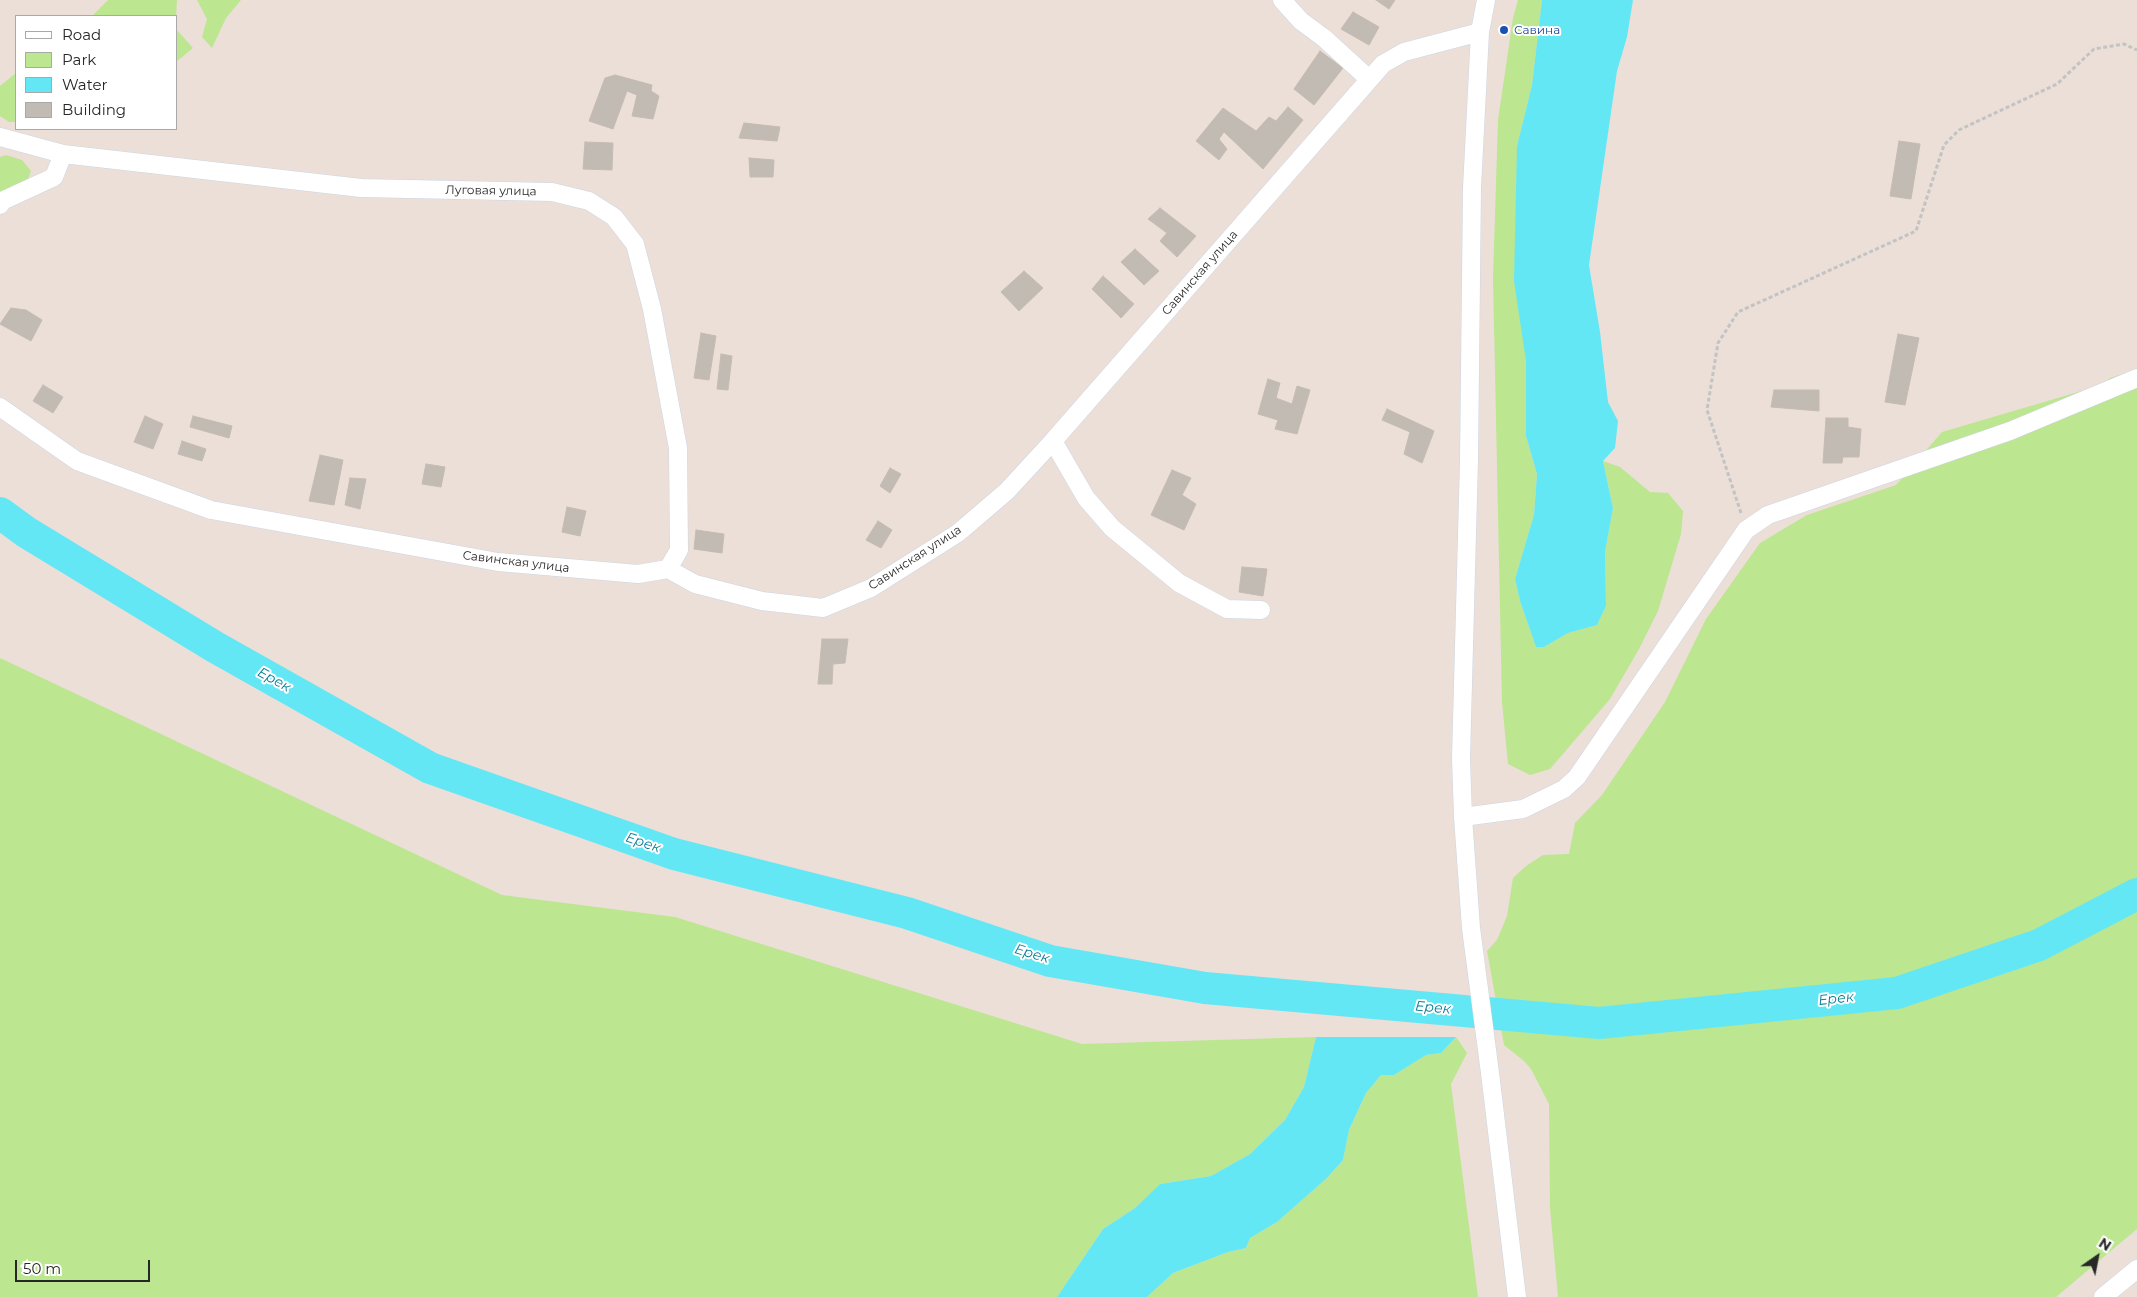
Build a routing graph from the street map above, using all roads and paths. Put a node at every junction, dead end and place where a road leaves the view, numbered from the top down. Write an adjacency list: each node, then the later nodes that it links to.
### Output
1 (1282, 0): 5 (street)
2 (1486, 0): 3 (street)
3 (1480, 32): 5 (street, Савинская улица); 15 (street)
4 (2137, 50): 12 (path)
5 (1369, 79): 11 (street, Савинская улица)
6 (0, 137): 7 (street, Луговая улица)
7 (63, 154): 8 (street); 13 (street, Луговая улица)
8 (0, 205)
9 (2137, 378): 12 (street)
10 (0, 407): 13 (street, Савинская улица)
11 (1053, 441): 13 (street, Савинская улица); 14 (street)
12 (1746, 530): 15 (street)
13 (668, 569)
14 (1260, 610)
15 (1463, 817): 17 (street)
16 (2137, 1269): 18 (street)
17 (1517, 1297)
18 (2103, 1297)

